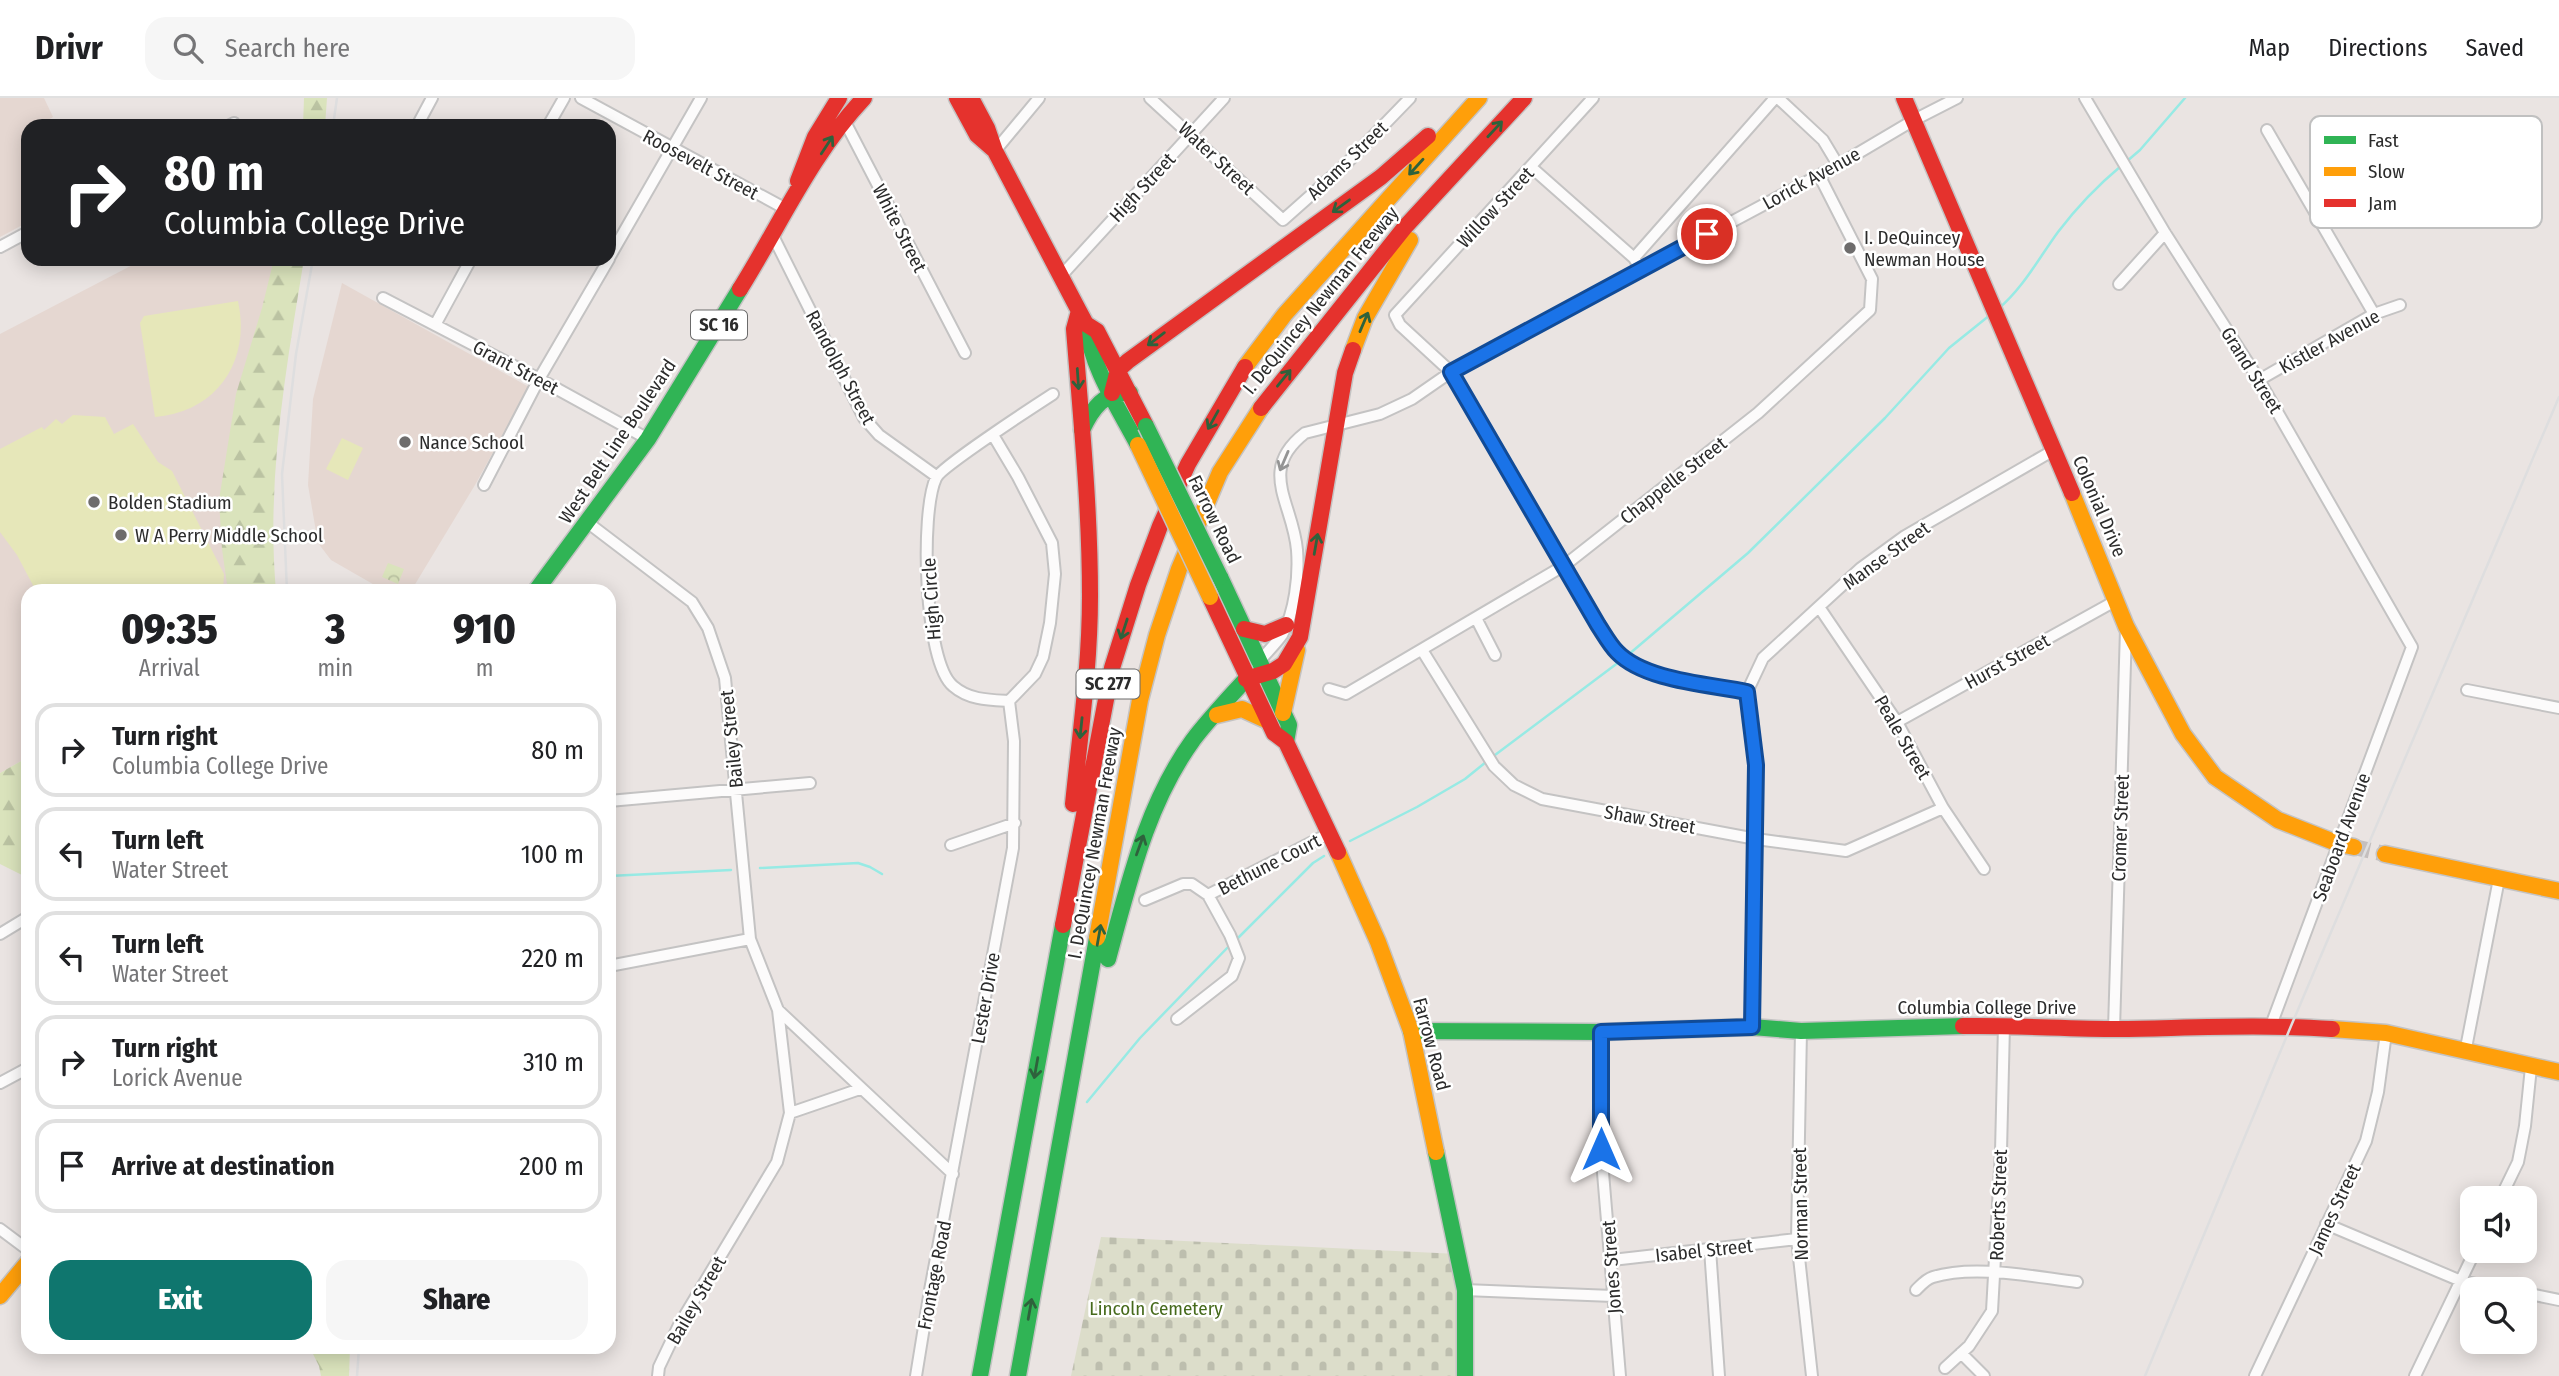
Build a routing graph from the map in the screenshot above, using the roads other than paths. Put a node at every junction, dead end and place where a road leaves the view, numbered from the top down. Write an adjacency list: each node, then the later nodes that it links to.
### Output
1 (432, 98): 21 (street)
2 (564, 98): 22 (street)
3 (581, 98): 27 (street, Roosevelt Street)
4 (701, 98): 27 (street)
5 (864, 98): 23 (main road, West Belt Line Boulevard / SC 16)
6 (957, 98): 28 (main road, Farrow Road)
7 (971, 98): 28 (main road, Farrow Road)
8 (1039, 98): 28 (street)
9 (1150, 98): 26 (street, Water Street)
10 (1224, 98): 26 (street, High Street)
11 (1410, 98): 35 (street, Adams Street)
12 (1467, 98): 54 (main road, one-way to 54)
13 (1479, 98): 122 (main road, I. DeQuincey Newman Freeway / SC 277, one-way to 122)
14 (1524, 98): 29 (main road, I. DeQuincey Newman Freeway / SC 277, one-way to 14)
15 (1593, 98): 31 (street, Willow Street)
16 (1776, 98): 30 (street); 42 (street)
17 (1904, 98): 24 (main road, Colonial Drive)
18 (1957, 98): 24 (street, Lorick Avenue)
19 (2085, 98): 37 (street, Grand Street)
20 (838, 101): 23 (street, White Street); 33 (main road, SC 16)
21 (421, 119)
22 (552, 119)
23 (844, 119): 33 (main road, West Belt Line Boulevard / SC 16, one-way to 23); 53 (street, White Street)
24 (1914, 120): 30 (street, Lorick Avenue); 65 (main road, Colonial Drive)
25 (2267, 130): 34 (street)
26 (1191, 134): 35 (street, Water Street); 46 (street, High Street)
27 (673, 149): 33 (street, Roosevelt Street); 41 (street)
28 (995, 151): 46 (main road, Farrow Road)
29 (1466, 160): 61 (main road, one-way to 29); 127 (main road, I. DeQuincey Newman Freeway / SC 277, one-way to 29)
30 (1838, 165): 32 (street, Lorick Avenue)
31 (1531, 167): 42 (street); 55 (street, Willow Street)
32 (1819, 175): 45 (street, Lorick Avenue); 69 (street, Chappelle Street)
33 (790, 202): 39 (main road, West Belt Line Boulevard / SC 16)
34 (2310, 204)
35 (1283, 220)
36 (2324, 228): 50 (street)
37 (2165, 233): 47 (street); 57 (street, Grand Street)
38 (21, 236): 40 (street)
39 (773, 236): 64 (main road, West Belt Line Boulevard / SC 16); 66 (street, Randolph Street)
40 (0, 247)
41 (616, 247)
42 (1634, 258): 45 (street)
43 (467, 266): 52 (street)
44 (605, 266): 56 (street)
45 (1641, 270): 55 (street, Lorick Avenue)
46 (1061, 276): 51 (main road, Farrow Road)
47 (2119, 284)
48 (383, 298): 52 (street, Grant Street)
49 (2400, 304): 50 (street, Kistler Avenue)
50 (2374, 314): 57 (street, Kistler Avenue)
51 (1083, 317): 54 (main road, Farrow Road); 58 (main road, Farrow Road); 62 (main road, one-way to 62)
52 (435, 325): 56 (street, Grant Street)
53 (965, 353)
54 (1118, 370): 58 (main road); 59 (main road, Farrow Road)
55 (1451, 372): 61 (street, Lorick Avenue); 69 (street)
56 (539, 379): 64 (street, Grant Street); 67 (street)
57 (2259, 380): 78 (street, Grand Street)
58 (1112, 393): 59 (main road); 62 (main road); 82 (main road, Farrow Road, bridge)
59 (1130, 393): 76 (main road, Farrow Road, bridge)
60 (1052, 394): 63 (street)
61 (1336, 425): 74 (street, Lorick Avenue, one-way to 74); 77 (main road, one-way to 61)
62 (1082, 430): 122 (main road, one-way to 122)
63 (993, 435): 66 (street); 86 (street)
64 (648, 439): 68 (main road, West Belt Line Boulevard / SC 16)
65 (2054, 450): 71 (main road, Colonial Drive); 72 (street, Manse Street)
66 (936, 476): 86 (street, High Circle)
67 (484, 485)
68 (587, 522): 70 (main road, West Belt Line Boulevard / SC 16); 94 (street, Bailey Street)
69 (1565, 565): 73 (street, Chappelle Street); 85 (street)
70 (541, 584)
71 (2117, 600): 75 (main road, Colonial Drive); 91 (street, Hurst Street)
72 (1819, 607): 85 (street, Manse Street); 91 (street, Peale Street)
73 (1476, 618): 79 (street, Chappelle Street); 80 (street)
74 (1286, 625): 76 (main road); 81 (street, Lorick Avenue)
75 (2126, 626): 101 (main road, Colonial Drive); 117 (street, Cromer Street)
76 (1244, 629): 81 (main road, Farrow Road)
77 (1300, 637): 81 (main road); 88 (main road)
78 (2412, 647): 101 (street, Seaboard Avenue)
79 (1422, 650): 83 (street, Chappelle Street); 99 (street, Shaw Street)
80 (1495, 655)
81 (1262, 667): 82 (main road); 88 (main road, Farrow Road)
82 (1247, 677): 89 (main road); 90 (main road, Farrow Road)
83 (1329, 689)
84 (2467, 690): 87 (street)
85 (1747, 692): 99 (street)
86 (1009, 701): 97 (street)
87 (2559, 708)
88 (1283, 713): 92 (main road, Farrow Road)
89 (1217, 715): 90 (main road); 127 (main road, one-way to 89)
90 (1268, 721): 92 (main road, Farrow Road)
91 (1897, 722): 96 (street, Peale Street)
92 (1286, 742): 98 (main road, Farrow Road)
93 (810, 783): 94 (street)
94 (736, 788): 95 (street); 110 (street, Bailey Street)
95 (616, 800)
96 (1943, 808): 99 (street, Shaw Street); 103 (street, Peale Street)
97 (1015, 823): 100 (street); 131 (street, Lester Drive)
98 (1330, 832): 106 (street, Bethune Court); 118 (main road, Farrow Road)
99 (1756, 839): 115 (street)
100 (951, 845)
101 (2346, 845): 116 (street, Seaboard Avenue)
102 (2385, 854): 104 (main road)
103 (1984, 869)
104 (2499, 879): 105 (main road); 123 (street)
105 (2559, 891)
106 (1208, 895): 107 (street, Bethune Court); 113 (street, Bethune Court)
107 (1145, 900)
108 (21, 921): 109 (street)
109 (0, 934)
110 (750, 939): 111 (street); 112 (street, Bailey Street)
111 (616, 965)
112 (778, 1010): 129 (street, Bailey Street); 130 (street, Bailey Street)
113 (1177, 1019)
114 (2004, 1025): 117 (main road, Columbia College Drive); 119 (main road, Columbia College Drive); 140 (street, Roberts Street)
115 (1752, 1027): 119 (main road, Columbia College Drive); 120 (main road, Columbia College Drive)
116 (2270, 1028): 117 (main road, Columbia College Drive); 121 (main road, Columbia College Drive)
117 (2114, 1029)
118 (1411, 1031): 120 (main road, Columbia College Drive); 144 (main road, Farrow Road)
119 (1801, 1031): 135 (street, Norman Street)
120 (1601, 1032): 138 (street, Jones Street)
121 (2386, 1033): 123 (main road, Columbia College Drive); 133 (street, James Street)
122 (1041, 1040): 154 (main road, I. DeQuincey Newman Freeway / SC 277, one-way to 154)
123 (2465, 1053): 124 (main road, Columbia College Drive)
124 (2531, 1067): 126 (main road, Columbia College Drive); 132 (street)
125 (21, 1072): 128 (street)
126 (2559, 1072)
127 (1073, 1075): 155 (main road, I. DeQuincey Newman Freeway / SC 277, one-way to 127)
128 (0, 1083)
129 (860, 1088): 130 (street); 131 (street, Bailey Street)
130 (790, 1113): 152 (street, Bailey Street)
131 (953, 1174): 153 (street, Frontage Road)
132 (2506, 1186)
133 (2326, 1224): 141 (street); 161 (street, James Street)
134 (0, 1229): 136 (street)
135 (1797, 1239): 137 (street, Isabel Street); 159 (street, Norman Street)
136 (21, 1245)
137 (1710, 1249): 138 (street, Isabel Street); 158 (street)
138 (1612, 1260): 148 (street, Jones Street)
139 (21, 1270): 147 (main road)
140 (1995, 1274): 142 (street); 145 (street); 150 (street, Roberts Street)
141 (2460, 1281)
142 (2077, 1282)
143 (2460, 1283): 162 (street)
144 (1465, 1290): 148 (street); 156 (main road, Farrow Road)
145 (1916, 1290)
146 (2537, 1295): 149 (street)
147 (0, 1296)
148 (1613, 1296): 157 (street, Jones Street)
149 (2559, 1300)
150 (1961, 1353): 151 (street, Roberts Street); 160 (street)
151 (1945, 1368)
152 (657, 1376)
153 (916, 1376)
154 (980, 1376)
155 (1018, 1376)
156 (1465, 1376)
157 (1620, 1376)
158 (1719, 1376)
159 (1812, 1376)
160 (1984, 1376)
161 (2255, 1376)
162 (2415, 1376)

